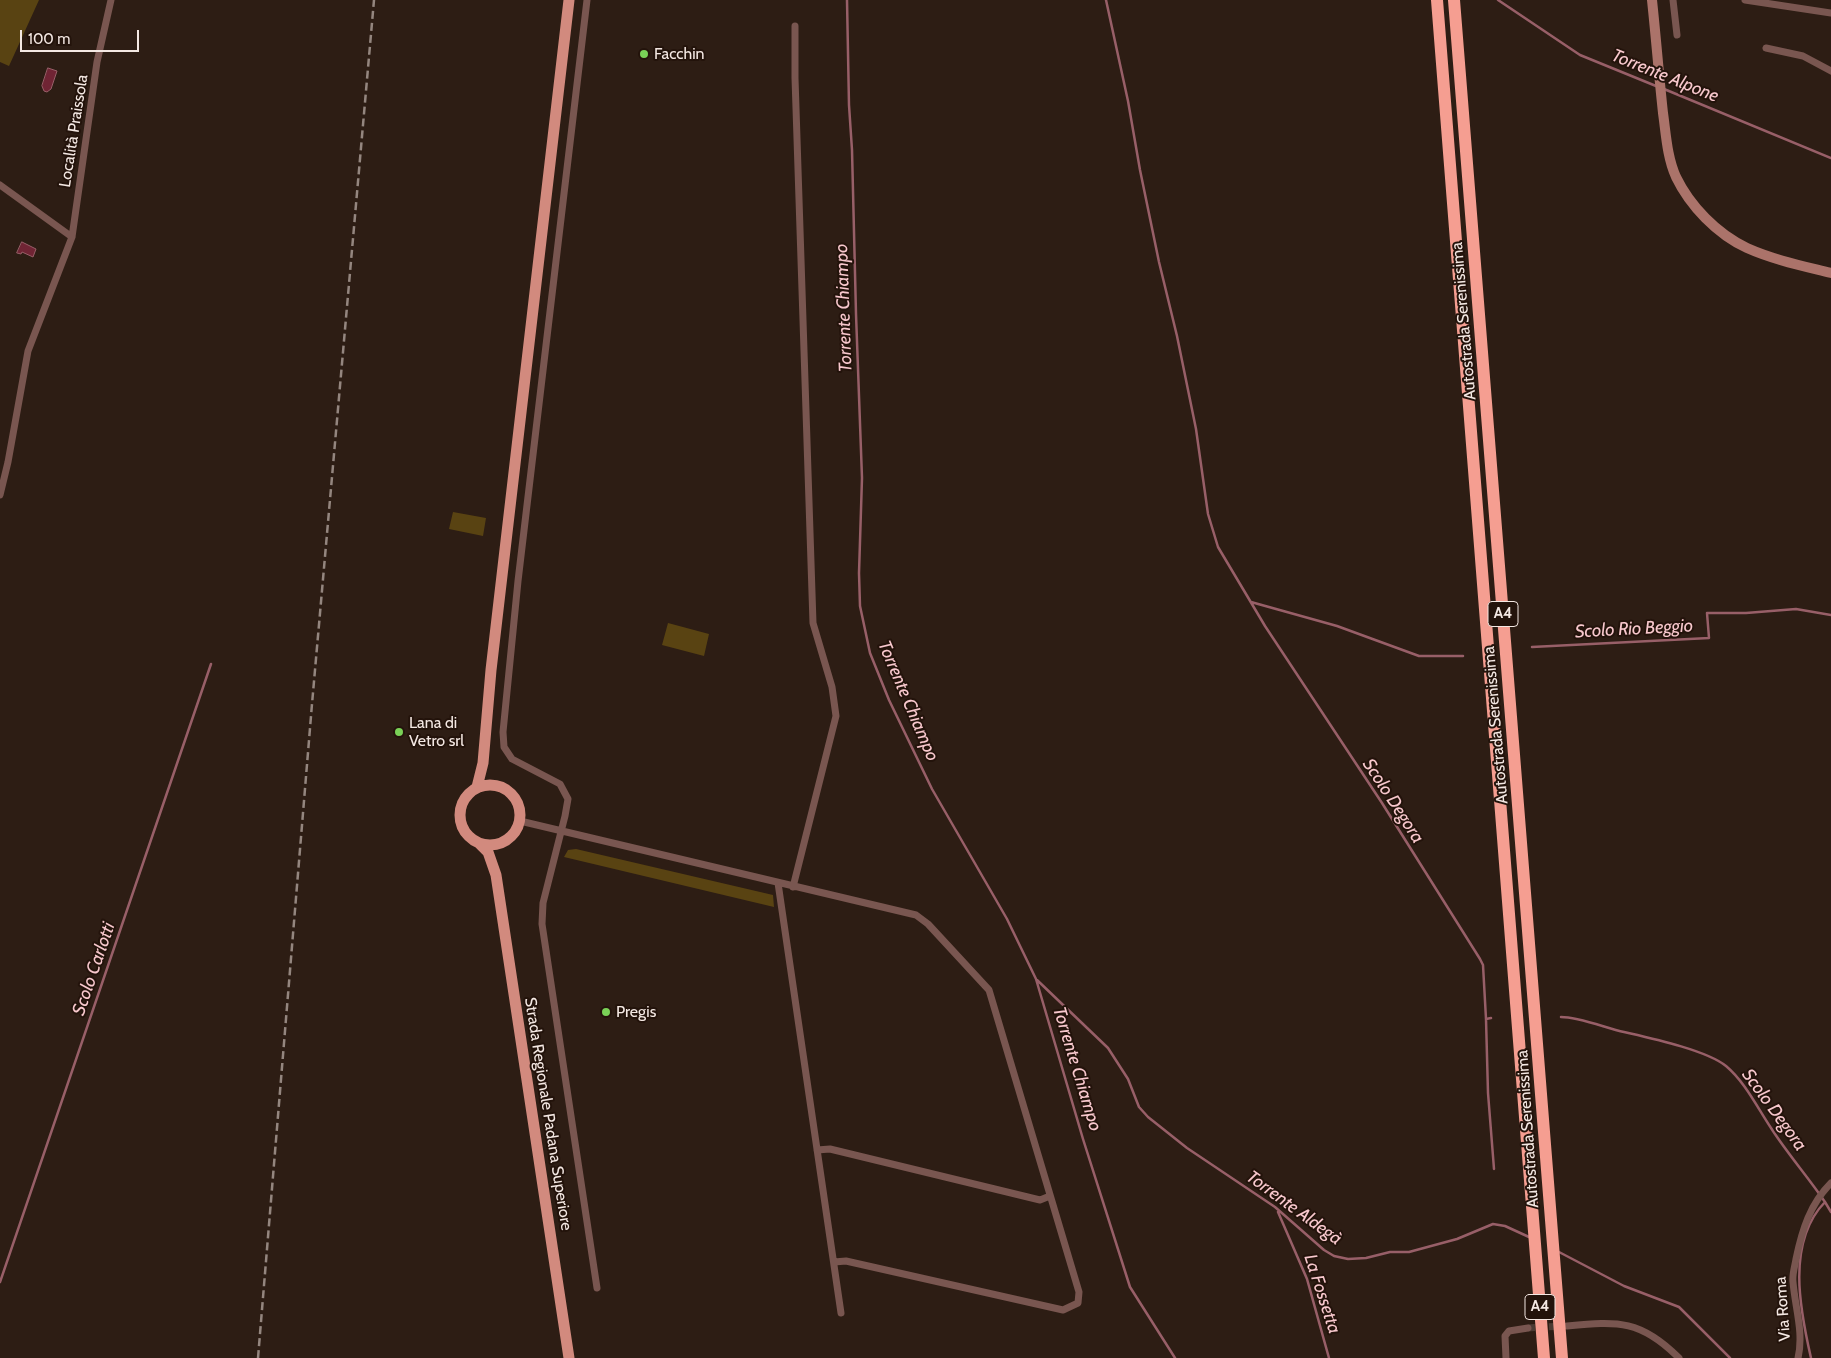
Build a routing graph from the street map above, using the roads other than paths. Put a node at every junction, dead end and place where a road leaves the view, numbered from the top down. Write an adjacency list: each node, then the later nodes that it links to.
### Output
1 (111, 0): 15 (street, Località Praissola)
2 (569, 0): 18 (main road)
3 (587, 0): 22 (street)
4 (1437, 0): 38 (highway, Autostrada Serenissima / A4)
5 (1454, 0): 39 (highway, Autostrada Serenissima / A4)
6 (1652, 0): 16 (main road)
7 (1673, 0): 11 (street)
8 (1745, 0): 9 (street)
9 (1831, 13)
10 (795, 26): 27 (street)
11 (1677, 35)
12 (1766, 48): 13 (street)
13 (1831, 71)
14 (0, 185): 15 (street)
15 (72, 237): 17 (street, Località Praissola)
16 (1831, 273)
17 (0, 495)
18 (485, 739): 19 (main road); 20 (main road)
19 (496, 785): 20 (main road); 21 (main road)
20 (477, 787): 24 (main road)
21 (520, 821): 22 (street); 23 (main road)
22 (562, 832): 26 (street); 32 (street)
23 (508, 839): 24 (main road); 25 (main road, Strada Regionale Padana Superiore)
24 (479, 843): 25 (main road, Strada Regionale Padana Superiore)
25 (496, 875): 36 (main road, Strada Regionale Padana Superiore)
26 (778, 884): 27 (street); 28 (street)
27 (793, 887): 30 (street)
28 (817, 1150): 30 (street); 31 (street)
29 (1831, 1183): 41 (street, Via Roma)
30 (1050, 1196): 31 (street)
31 (834, 1262): 33 (street)
32 (597, 1288)
33 (841, 1313)
34 (1568, 1326): 40 (street)
35 (1528, 1328): 37 (street)
36 (569, 1358)
37 (1506, 1358)
38 (1544, 1358)
39 (1562, 1358)
40 (1679, 1358)
41 (1798, 1358)

